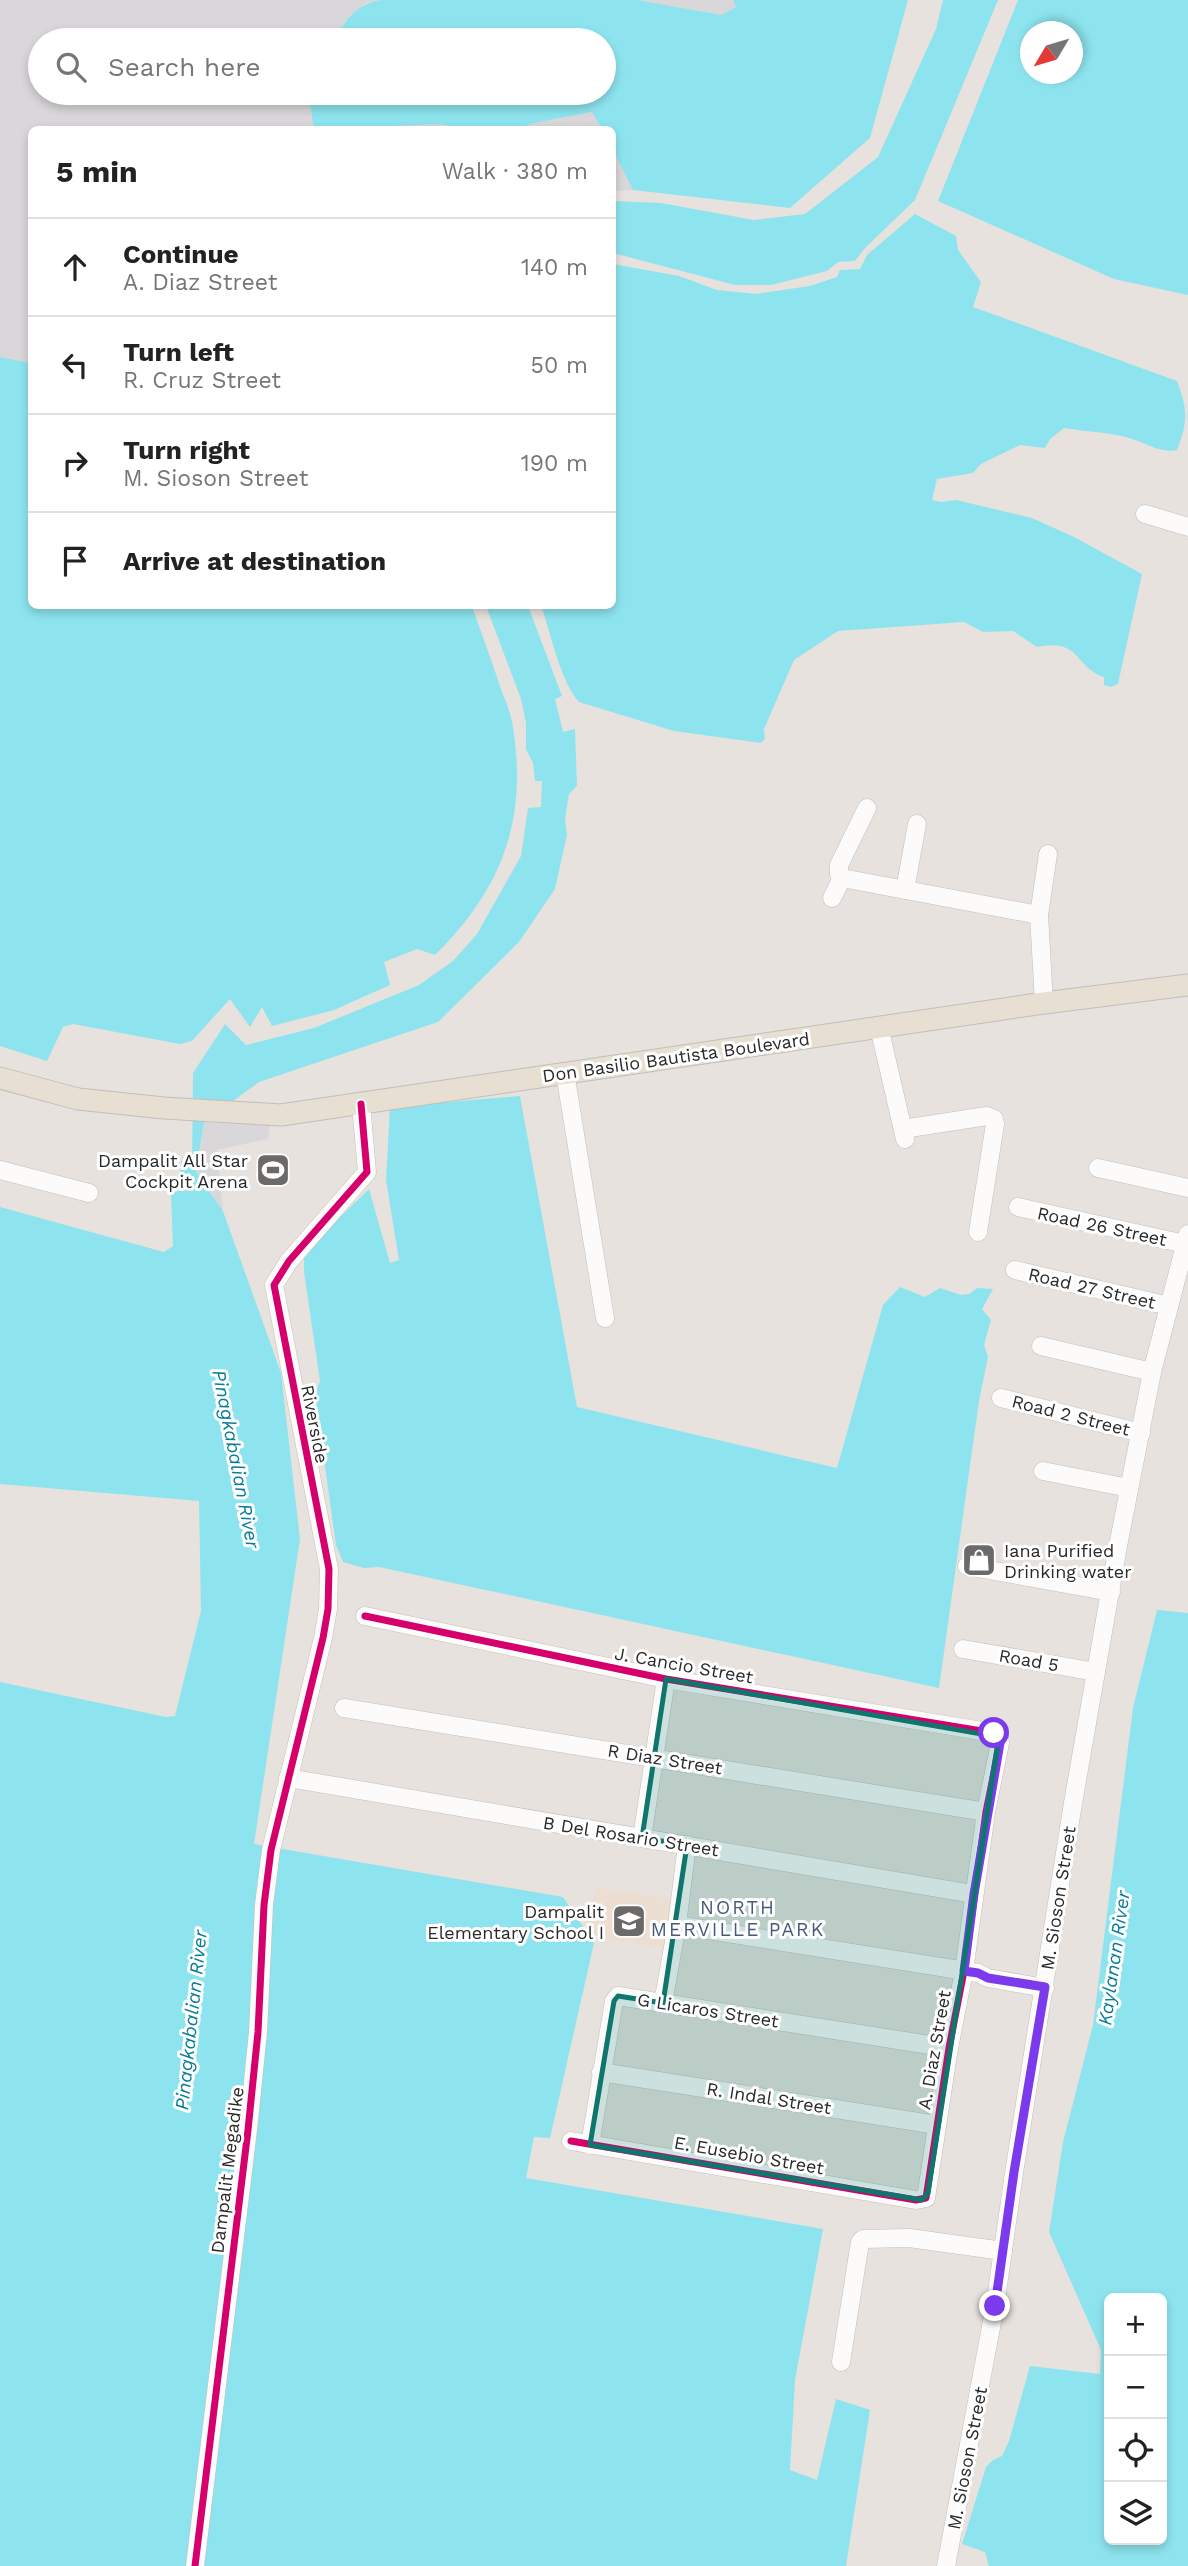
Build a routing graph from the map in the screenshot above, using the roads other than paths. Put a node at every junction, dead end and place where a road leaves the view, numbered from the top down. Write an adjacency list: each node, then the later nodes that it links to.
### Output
1 (1146, 514): 2 (street)
2 (1188, 527)
3 (867, 808): 6 (street)
4 (916, 824): 7 (street)
5 (1048, 854): 9 (street)
6 (842, 878): 7 (street); 8 (street)
7 (905, 890): 9 (street)
8 (832, 898)
9 (1039, 915): 11 (street)
10 (1188, 985): 11 (main road, Don Basilio Bautista Boulevard)
11 (1044, 1003): 12 (main road, Don Basilio Bautista Boulevard)
12 (879, 1027): 13 (main road, Don Basilio Bautista Boulevard); 21 (street)
13 (565, 1073): 15 (main road, Don Basilio Bautista Boulevard); 25 (street)
14 (0, 1078): 15 (main road, Don Basilio Bautista Boulevard)
15 (361, 1104): 41 (street, Riverside)
16 (1098, 1168): 18 (street)
17 (0, 1170): 19 (street)
18 (1188, 1188)
19 (89, 1193)
20 (1018, 1207): 22 (street, Road 26 Street)
21 (978, 1232)
22 (1187, 1239): 24 (street, M. Sioson Street)
23 (1015, 1270): 24 (street, Road 27 Street)
24 (1169, 1306): 27 (street, M. Sioson Street)
25 (605, 1318)
26 (1041, 1346): 27 (street)
27 (1152, 1372): 29 (street, M. Sioson Street)
28 (1001, 1398): 29 (street, Road 2 Street)
29 (1141, 1433): 31 (street, M. Sioson Street)
30 (1043, 1471): 31 (street)
31 (1129, 1488): 33 (street, M. Sioson Street)
32 (967, 1566): 33 (street)
33 (1111, 1592): 36 (street, M. Sioson Street)
34 (365, 1616): 37 (street, J. Cancio Street)
35 (962, 1649): 36 (street, Road 5)
36 (1096, 1672): 48 (street, M. Sioson Street)
37 (666, 1679): 39 (street, J. Cancio Street); 40 (street)
38 (344, 1708): 40 (street, R Diaz Street)
39 (999, 1737): 42 (street, A. Diaz Street)
40 (655, 1757): 42 (street, R Diaz Street); 43 (street)
41 (288, 1778): 43 (street, B Del Rosario Street); 58 (street, Dampalit Megadike)
42 (986, 1812): 45 (street, A. Diaz Street)
43 (642, 1838): 44 (street, B Del Rosario Street)
44 (687, 1845): 45 (street, B Del Rosario Street); 46 (street)
45 (974, 1894): 47 (street, A. Diaz Street)
46 (677, 1925): 47 (street); 49 (street)
47 (971, 1972): 48 (street); 50 (street, A. Diaz Street)
48 (1045, 1983): 56 (street, M. Sioson Street)
49 (663, 2003): 50 (street, G Licaros Street); 51 (street, G Licaros Street)
50 (949, 2048): 52 (street, A. Diaz Street)
51 (601, 2072): 52 (street, R. Indal Street); 54 (street, G Licaros Street)
52 (937, 2125): 55 (street, A. Diaz Street)
53 (571, 2141): 54 (street, E. Eusebio Street)
54 (590, 2145): 55 (street, E. Eusebio Street)
55 (922, 2200)
56 (1003, 2251): 57 (street); 59 (street, M. Sioson Street)
57 (841, 2362)
58 (195, 2566)
59 (946, 2566)

